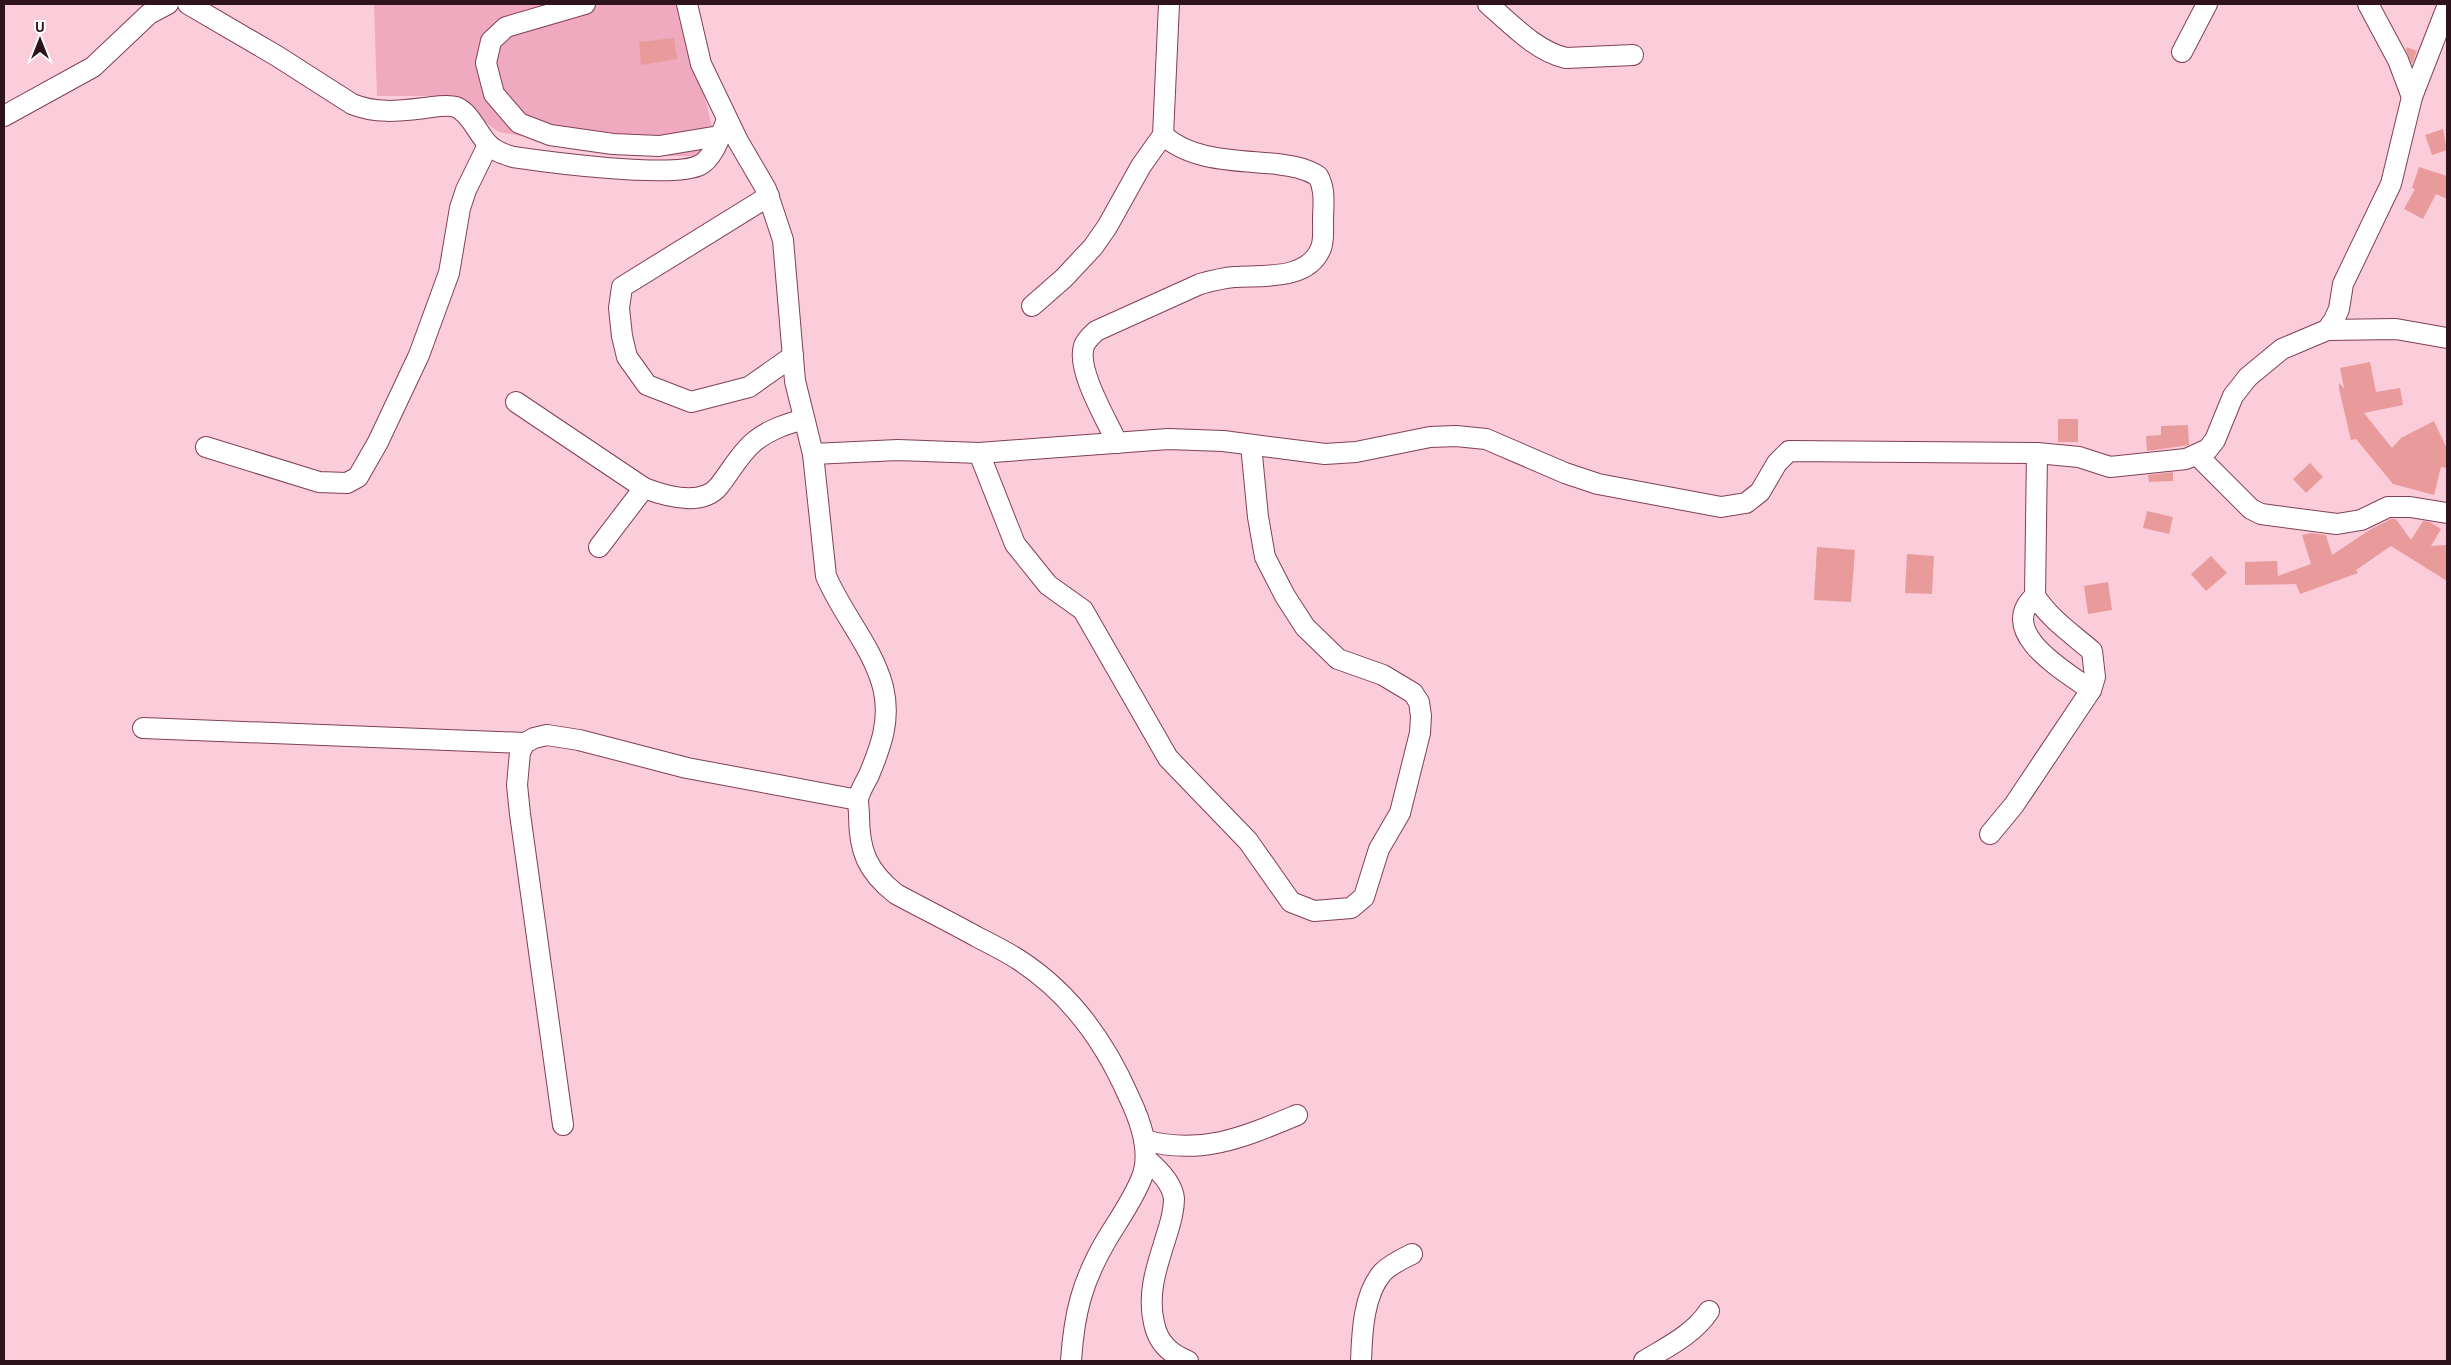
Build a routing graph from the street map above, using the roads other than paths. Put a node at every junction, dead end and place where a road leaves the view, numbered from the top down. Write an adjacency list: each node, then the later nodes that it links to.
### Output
1 (161, 4): 13 (street)
2 (188, 4): 16 (street)
3 (585, 4): 14 (street)
4 (687, 4): 14 (street)
5 (1170, 4): 15 (street)
6 (1488, 4): 11 (street)
7 (2207, 4): 10 (street)
8 (2368, 4): 12 (street)
9 (2447, 7): 12 (street)
10 (2182, 52)
11 (1633, 55)
12 (2412, 96): 19 (street)
13 (4, 116)
14 (723, 128): 16 (street); 17 (street)
15 (1162, 135): 18 (street); 24 (street)
16 (488, 145): 26 (street)
17 (769, 196): 21 (street); 21 (street)
18 (1032, 306)
19 (2326, 330): 20 (street); 30 (street)
20 (2447, 338)
21 (793, 356): 23 (street)
22 (516, 402): 31 (street)
23 (804, 420): 29 (street); 31 (street)
24 (1117, 443): 25 (street); 27 (street)
25 (1250, 445): 27 (street); 28 (street)
26 (206, 447)
27 (979, 453): 29 (street)
28 (2037, 453): 30 (street); 34 (street)
29 (813, 454): 38 (street)
30 (2197, 455): 32 (street)
31 (644, 488): 33 (street)
32 (2447, 513)
33 (599, 547)
34 (2035, 596): 35 (street); 35 (street)
35 (2091, 690): 39 (street)
36 (142, 728): 37 (street)
37 (525, 743): 38 (street); 41 (street)
38 (858, 800): 42 (street)
39 (1990, 834)
40 (1297, 1115): 42 (street)
41 (563, 1125)
42 (1145, 1150): 45 (street); 46 (street)
43 (1412, 1254): 47 (street)
44 (1709, 1311): 48 (street)
45 (1072, 1361)
46 (1188, 1361)
47 (1361, 1361)
48 (1644, 1361)

